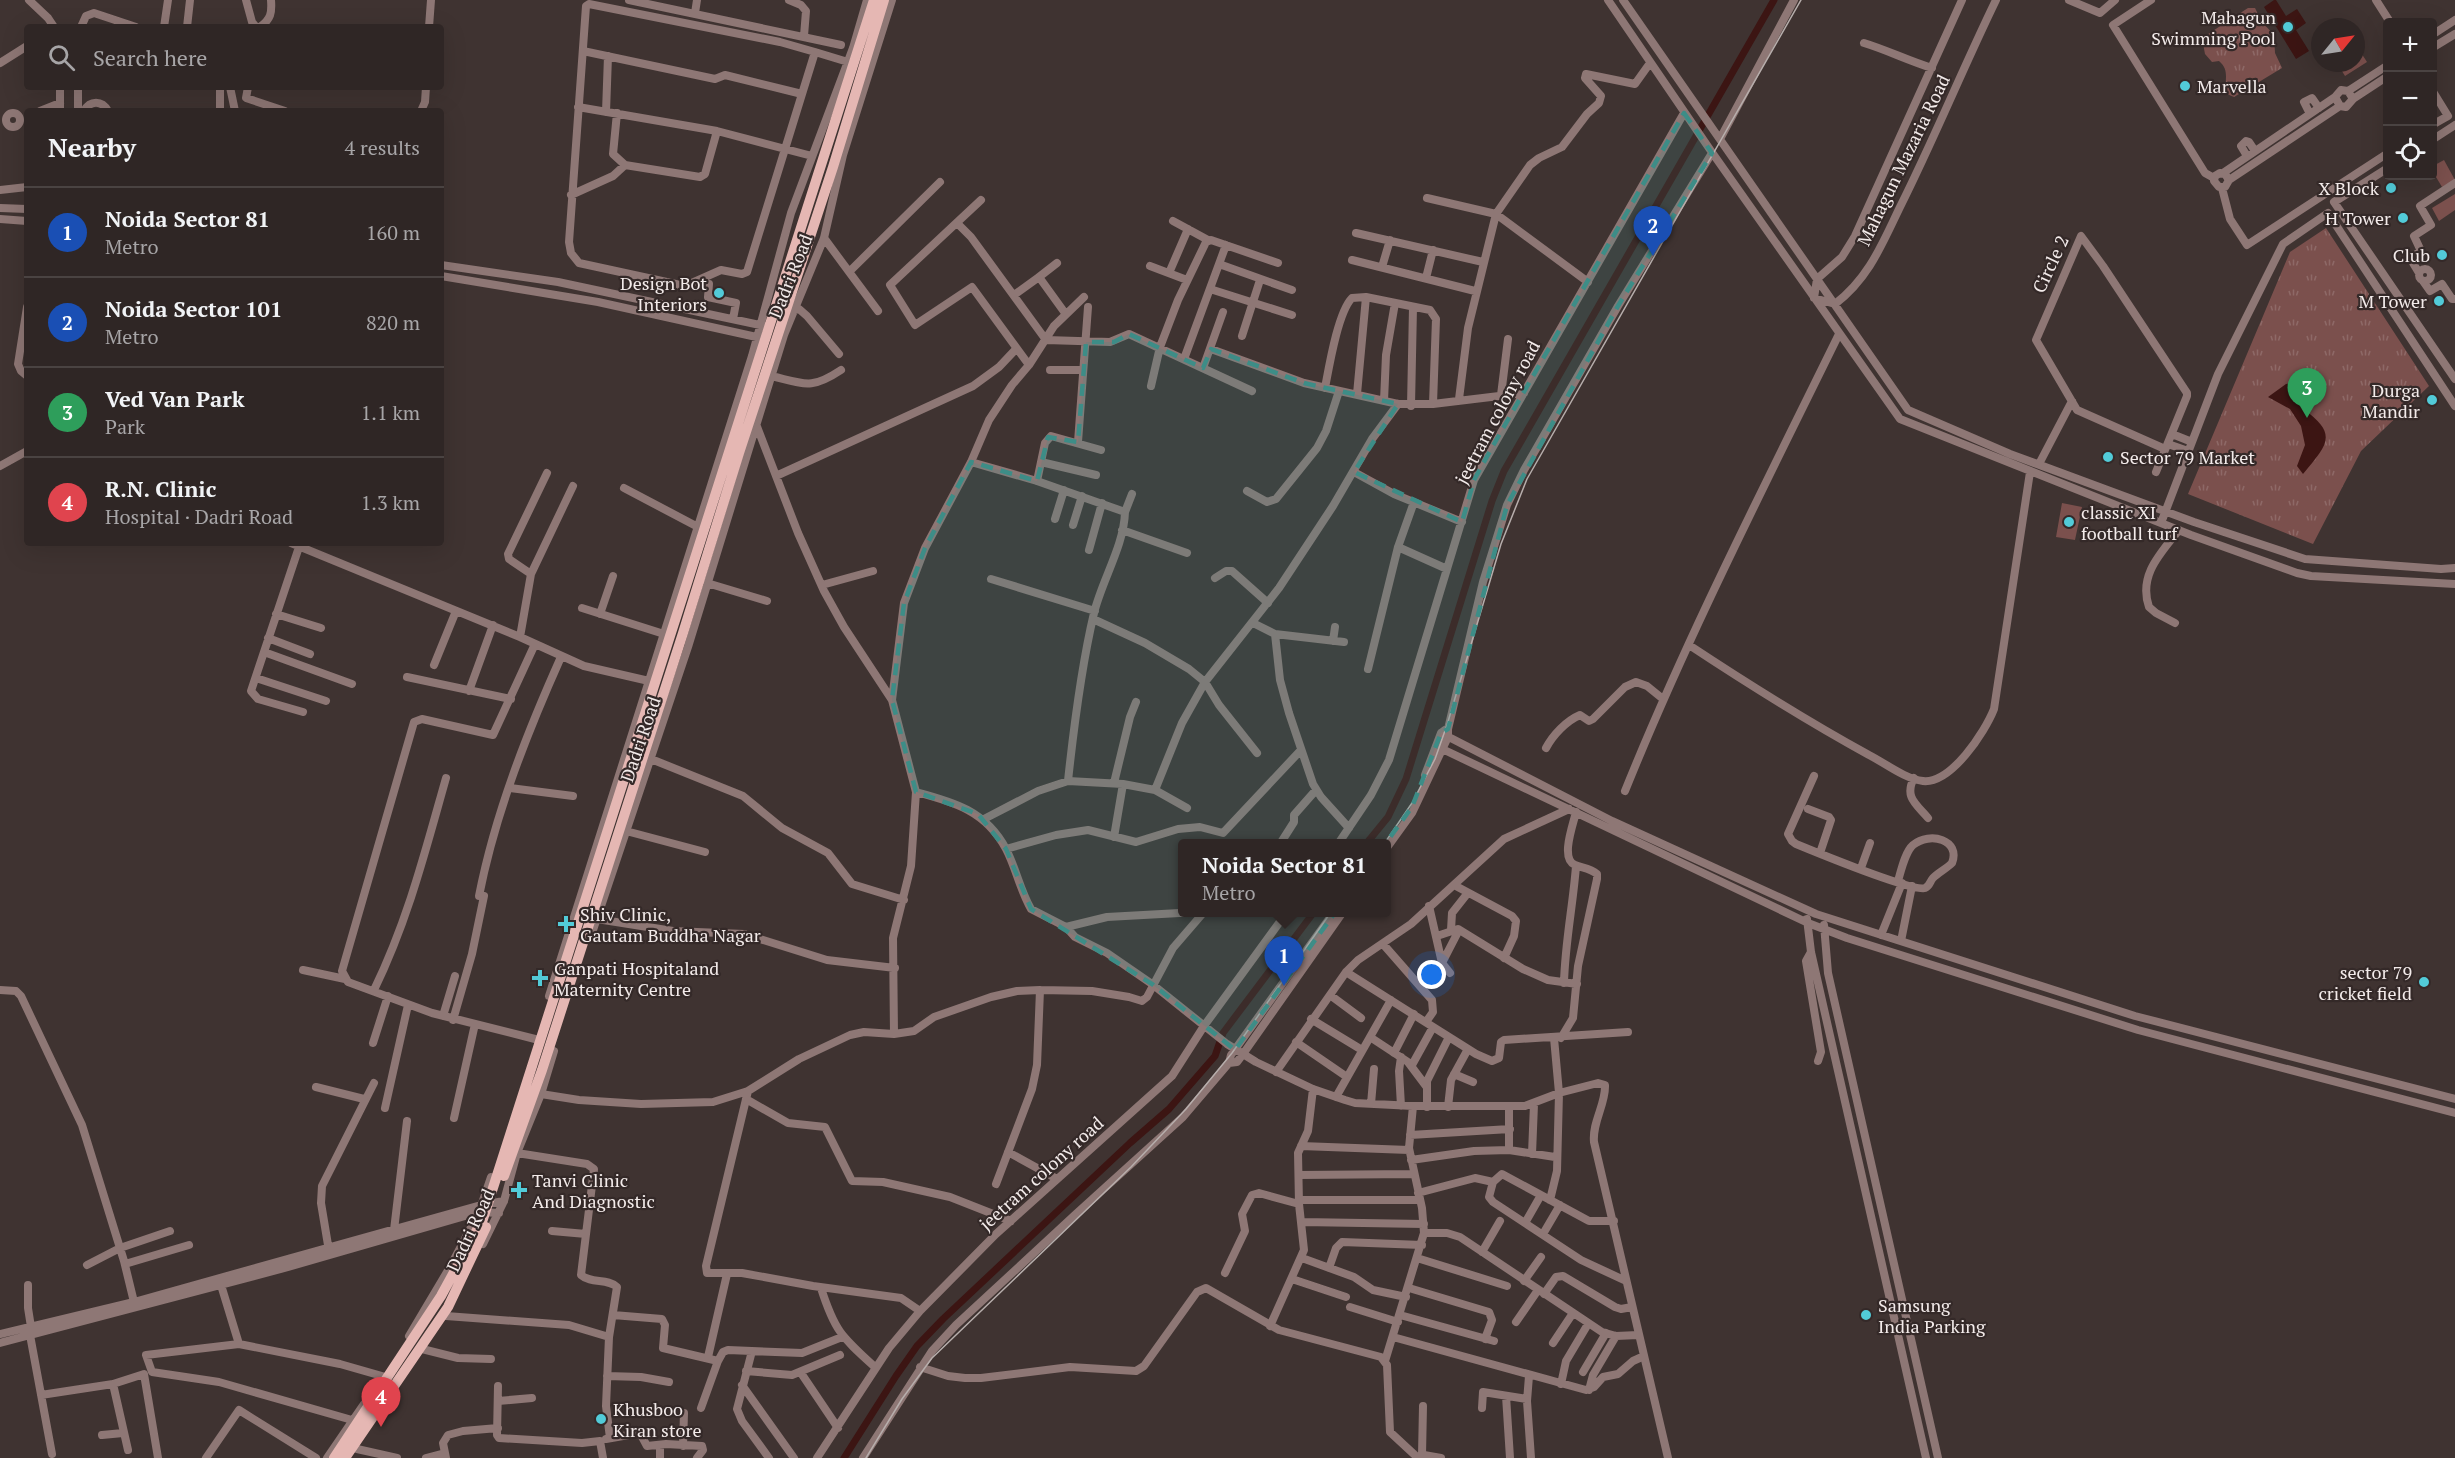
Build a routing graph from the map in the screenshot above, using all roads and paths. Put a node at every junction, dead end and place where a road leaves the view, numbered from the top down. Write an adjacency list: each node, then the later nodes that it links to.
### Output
1 (29, 0): 26 (street)
2 (168, 0): 29 (street)
3 (190, 0): 30 (street)
4 (246, 0): 31 (street)
5 (271, 0): 32 (street)
6 (431, 0): 33 (street)
7 (629, 0): 23 (street)
8 (698, 0): 23 (street)
9 (789, 0): 36 (street)
10 (867, 0): 44 (street, Dadri Road)
11 (874, 0): 532 (main road, bridge)
12 (884, 0): 533 (main road, bridge)
13 (892, 0): 107 (street, Dadri Road)
14 (1608, 0): 46 (street)
15 (1623, 0): 80 (street)
16 (1794, 0): 80 (street)
17 (1962, 0): 47 (street)
18 (1996, 0): 140 (street, Mahagun Mazaria Road)
19 (2069, 0): 20 (street)
20 (2115, 0)
21 (2151, 0): 88 (street)
22 (2376, 0): 24 (street)
23 (695, 13): 36 (street)
24 (2387, 18)
25 (2455, 20): 34 (street)
26 (52, 24)
27 (82, 24): 28 (street)
28 (126, 24)
29 (164, 24)
30 (187, 24)
31 (255, 24)
32 (264, 24)
33 (429, 24)
34 (2437, 32)
35 (2455, 34): 39 (street)
36 (804, 36): 38 (street)
37 (1864, 43): 47 (street)
38 (841, 45)
39 (2437, 45)
40 (24, 48): 45 (street)
41 (583, 51): 42 (street); 43 (street); 62 (street)
42 (815, 52): 44 (street); 56 (street)
43 (608, 56): 56 (street); 71 (street)
44 (848, 62): 83 (street, Dadri Road)
45 (0, 63)
46 (1650, 63): 74 (street); 100 (street)
47 (1932, 68): 125 (street)
48 (2383, 68): 57 (street)
49 (2383, 78): 57 (street)
50 (60, 90): 61 (street)
51 (78, 90): 63 (street)
52 (220, 90): 66 (street)
53 (230, 90): 67 (street)
54 (247, 90): 68 (street)
55 (426, 90): 69 (street)
56 (802, 94): 81 (street)
57 (2350, 95): 59 (street); 60 (street)
58 (2437, 95): 73 (street)
59 (2335, 98): 60 (street); 70 (street)
60 (2340, 106): 89 (street)
61 (60, 107)
62 (578, 107): 71 (street); 95 (street)
63 (81, 108)
64 (83, 108): 65 (street)
65 (104, 108)
66 (220, 108)
67 (233, 108)
68 (276, 108)
69 (422, 108)
70 (2319, 108): 75 (street); 75 (street)
71 (606, 111): 72 (street)
72 (617, 113): 78 (street); 85 (street)
73 (2451, 113): 76 (street)
74 (1685, 114): 82 (street); 128 (street, jeetram colony road)
75 (2310, 114): 87 (street)
76 (2437, 122)
77 (2455, 125): 79 (street)
78 (717, 131): 81 (street); 85 (street)
79 (2437, 137)
80 (1719, 138): 125 (street)
81 (784, 148): 83 (street); 95 (street)
82 (1711, 152): 136 (street); 274 (street)
83 (812, 156): 149 (street, Dadri Road)
84 (2383, 156): 93 (street)
85 (625, 165): 95 (street)
86 (2383, 171): 171 (street)
87 (2223, 173): 88 (street); 89 (street)
88 (2214, 178): 93 (street)
89 (2229, 180): 93 (street)
90 (940, 182): 120 (street)
91 (2455, 183): 137 (street)
92 (24, 187): 94 (street)
93 (2222, 188)
94 (0, 190)
95 (572, 195)
96 (1428, 198): 100 (street)
97 (981, 200): 104 (street)
98 (0, 208): 99 (street)
99 (24, 210)
100 (1496, 214): 113 (street); 128 (street)
101 (0, 219): 102 (street)
102 (24, 221)
103 (1173, 221): 105 (street)
104 (957, 223): 133 (street); 161 (street)
105 (1188, 229): 108 (street); 121 (street)
106 (1356, 233): 109 (street)
107 (824, 238): 120 (street); 143 (street, Dadri Road)
108 (1208, 240): 110 (street); 126 (street)
109 (1390, 240): 111 (street); 119 (street)
110 (1226, 245): 115 (street); 116 (street)
111 (1433, 250): 113 (street); 124 (street)
112 (1352, 260): 119 (street)
113 (1483, 262): 132 (street)
114 (1057, 263): 123 (street)
115 (1278, 263)
116 (1219, 264): 127 (street); 130 (street)
117 (444, 265): 148 (street)
118 (1150, 266): 121 (street)
119 (1382, 267): 124 (street)
120 (850, 271): 144 (street)
121 (1169, 273): 126 (street)
122 (444, 276): 153 (street)
123 (1039, 277): 133 (street); 146 (street)
124 (1426, 278): 132 (street)
125 (1817, 279): 136 (street); 140 (street)
126 (1187, 280): 159 (street)
127 (1260, 280): 131 (street); 138 (street)
128 (1588, 282): 176 (street, jeetram colony road)
129 (709, 284): 148 (street)
130 (1210, 288): 138 (street); 163 (street)
131 (1292, 290)
132 (1475, 291): 179 (street)
133 (1014, 295): 156 (street)
134 (1084, 297): 146 (street)
135 (1366, 297): 139 (street); 173 (street); 177 (street)
136 (1814, 298): 140 (street); 151 (street)
137 (2455, 299)
138 (1253, 303): 147 (street); 154 (street)
139 (1395, 303): 142 (street); 180 (street)
140 (1835, 304): 196 (street)
141 (1088, 307): 157 (street)
142 (1413, 307): 183 (street); 184 (street)
143 (792, 311): 152 (street, Dadri Road); 162 (street)
144 (878, 311)
145 (1223, 312): 160 (street)
146 (1065, 313): 156 (street)
147 (1292, 315)
148 (733, 319): 149 (street)
149 (761, 324): 152 (street); 153 (street, Dadri Road)
150 (24, 326): 169 (street)
151 (1839, 334): 199 (street); 256 (street)
152 (784, 335): 158 (street, Dadri Road)
153 (757, 336): 158 (street); 219 (street, Dadri Road)
154 (1242, 336)
155 (1508, 339): 178 (street)
156 (1046, 340): 157 (street); 164 (street)
157 (1086, 342): 159 (street); 168 (street)
158 (780, 347): 170 (street, Dadri Road)
159 (1160, 347): 163 (street); 172 (street)
160 (1211, 348): 165 (street); 173 (street)
161 (1016, 349): 164 (street); 203 (street)
162 (839, 354)
163 (1184, 359): 165 (street)
164 (1029, 365): 194 (street)
165 (1203, 368): 174 (street)
166 (841, 370): 170 (street)
167 (1050, 370): 168 (street)
168 (1083, 370): 188 (street)
169 (24, 374)
170 (771, 376): 186 (street, Dadri Road)
171 (2455, 379)
172 (1151, 386)
173 (1325, 388): 175 (street)
174 (1252, 391)
175 (1339, 391): 177 (street); 208 (street)
176 (1524, 393): 178 (street); 216 (street, jeetram colony road)
177 (1357, 394): 180 (street)
178 (1501, 395): 179 (street)
179 (1459, 399): 183 (street)
180 (1384, 401): 182 (street)
181 (2072, 401): 187 (street, Circle 2); 190 (street, Circle 2); 196 (street)
182 (1398, 404): 184 (street); 198 (street)
183 (1433, 404): 184 (street)
184 (1411, 405)
185 (2455, 406): 189 (street)
186 (756, 424): 203 (street); 234 (street, Dadri Road)
187 (2172, 434): 189 (street); 190 (street, Circle 2)
188 (1078, 442): 191 (street); 195 (street)
189 (2192, 442): 192 (street)
190 (2167, 447): 192 (street); 200 (street)
191 (1101, 450)
192 (2188, 451): 214 (street)
193 (24, 453): 197 (street)
194 (971, 462): 204 (street); 270 (street)
195 (1041, 462): 202 (street); 204 (street)
196 (2039, 464): 214 (street)
197 (0, 466)
198 (1354, 472): 211 (street); 238 (street)
199 (2030, 472): 217 (street); 282 (street)
200 (2156, 472)
201 (547, 474): 230 (street)
202 (1096, 474)
203 (776, 476): 236 (street)
204 (1037, 481): 207 (street)
205 (573, 486): 230 (street)
206 (624, 488): 219 (street)
207 (1064, 490): 210 (street); 215 (street)
208 (1247, 490)
209 (1132, 494): 213 (street)
210 (1082, 496): 212 (street); 218 (street)
211 (1413, 502): 216 (street); 224 (street)
212 (1102, 503): 213 (street); 225 (street)
213 (1125, 512): 220 (street)
214 (2166, 512): 217 (street); 227 (street)
215 (1055, 519)
216 (1462, 522): 228 (street, jeetram colony road)
217 (2161, 523): 221 (street)
218 (1073, 525)
219 (698, 527): 249 (street, Dadri Road)
220 (1122, 530): 226 (street); 243 (street)
221 (2180, 530): 235 (street); 245 (street)
222 (295, 546): 241 (street)
223 (297, 546): 240 (street)
224 (1398, 547): 228 (street); 261 (street)
225 (1089, 550)
226 (1187, 553)
227 (2455, 568)
228 (1448, 569): 296 (street, jeetram colony road)
229 (873, 571): 236 (street)
230 (531, 574): 251 (street)
231 (613, 576): 242 (street)
232 (1215, 578): 238 (street)
233 (991, 579): 243 (street)
234 (707, 583): 237 (street); 279 (street, Dadri Road)
235 (2455, 584)
236 (822, 585): 270 (street)
237 (767, 601)
238 (1268, 603): 244 (street)
239 (582, 608): 242 (street)
240 (456, 611): 246 (street); 260 (street)
241 (276, 614): 248 (street); 252 (street)
242 (600, 614): 249 (street)
243 (1094, 615): 265 (street); 283 (street)
244 (1252, 623): 250 (street); 265 (street)
245 (2175, 623)
246 (493, 625): 251 (street); 267 (street)
247 (1335, 627): 253 (street)
248 (321, 628)
249 (664, 634): 264 (street, Dadri Road)
250 (1275, 634): 253 (street); 277 (street)
251 (520, 636): 255 (street)
252 (268, 638): 257 (street); 258 (street)
253 (1333, 641): 254 (street)
254 (1344, 642)
255 (535, 644): 259 (street); 268 (street)
256 (1689, 645): 269 (street); 282 (street)
257 (264, 652): 262 (street); 266 (street)
258 (310, 654)
259 (561, 657): 264 (street); 285 (street)
260 (434, 665)
261 (1368, 669)
262 (256, 678): 271 (street); 273 (street)
263 (407, 678): 267 (street)
264 (649, 681): 363 (street, Dadri Road)
265 (1205, 682): 278 (street); 286 (street)
266 (352, 684)
267 (469, 691): 268 (street)
268 (511, 699): 339 (street)
269 (1663, 699): 276 (street); 288 (street)
270 (892, 700): 289 (street)
271 (326, 701)
272 (1136, 702): 284 (street)
273 (303, 712)
274 (1446, 733): 275 (street); 315 (street)
275 (1439, 747): 293 (street); 301 (street); 302 (street)
276 (1546, 748)
277 (1301, 750): 287 (street); 298 (street)
278 (1257, 753)
279 (651, 759): 297 (street, Dadri Road); 313 (street)
280 (1814, 776): 306 (street)
281 (446, 778): 344 (street)
282 (1914, 778): 294 (street)
283 (1068, 782): 284 (street); 295 (street)
284 (1118, 783): 286 (street); 298 (street)
285 (510, 788): 290 (street); 353 (street)
286 (1155, 790): 291 (street)
287 (1316, 790): 296 (street); 299 (street)
288 (1625, 791)
289 (916, 792): 295 (street); 313 (street)
290 (573, 796)
291 (1187, 808)
292 (1808, 809): 306 (street)
293 (1573, 811): 307 (street); 310 (street); 323 (street)
294 (1928, 818)
295 (984, 819): 304 (street)
296 (1349, 828): 300 (street, jeetram colony road)
297 (626, 831): 305 (street); 322 (street, Dadri Road)
298 (1114, 837): 304 (street)
299 (1283, 839)
300 (1341, 839)
301 (1387, 839)
302 (1391, 842)
303 (1870, 843): 308 (street)
304 (1006, 849): 324 (street)
305 (705, 852)
306 (1820, 853): 308 (street)
307 (1576, 866): 340 (street); 342 (street)
308 (1861, 868): 309 (street)
309 (1900, 882): 311 (street); 311 (street); 327 (street)
310 (1454, 885): 312 (street); 314 (street)
311 (1912, 886): 329 (street)
312 (1467, 894): 326 (street); 332 (street)
313 (903, 900): 334 (street)
314 (1429, 906): 328 (street); 330 (street)
315 (1807, 910): 317 (street); 323 (street)
316 (1178, 913): 324 (street)
317 (1824, 916): 325 (street); 327 (street)
318 (1200, 917): 341 (street)
319 (1284, 917): 357 (street, jeetram colony road)
320 (1331, 917): 368 (street)
321 (1338, 917): 368 (street)
322 (597, 919): 334 (street); 382 (street, Dadri Road)
323 (1808, 923): 325 (street); 331 (street)
324 (1066, 927): 341 (street)
325 (1824, 929): 395 (street); 549 (street)
326 (1455, 930): 328 (street); 332 (street); 333 (street)
327 (1881, 935): 329 (street)
328 (1437, 936): 333 (street)
329 (1901, 941): 386 (street)
330 (1383, 944): 336 (street); 356 (street)
331 (1812, 952): 370 (street); 548 (street)
332 (1504, 958): 340 (street)
333 (1442, 963): 337 (street)
334 (895, 969): 359 (street)
335 (303, 970): 339 (street)
336 (1346, 972): 346 (street); 348 (street)
337 (1450, 973)
338 (455, 976): 351 (street)
339 (345, 979): 344 (street)
340 (1564, 982): 342 (street)
341 (1152, 984): 345 (street); 357 (street)
342 (1577, 984): 362 (street)
343 (0, 990): 435 (street)
344 (374, 990): 347 (street)
345 (1040, 990): 359 (street); 403 (street)
346 (1330, 995): 352 (street); 354 (street)
347 (387, 996): 349 (street); 365 (street)
348 (1391, 1000): 350 (street); 360 (street)
349 (408, 1005): 351 (street); 394 (street)
350 (1414, 1014): 356 (street); 369 (street)
351 (443, 1017): 353 (street)
352 (1361, 1018)
353 (453, 1020): 355 (street)
354 (1311, 1020): 364 (street); 367 (street)
355 (475, 1024): 363 (street); 396 (street)
356 (1429, 1024): 361 (street); 371 (street)
357 (1208, 1028): 368 (street); 410 (street, jeetram colony road)
358 (1628, 1032): 362 (street)
359 (894, 1034): 383 (street)
360 (1370, 1037): 367 (street); 369 (street)
361 (1449, 1037): 366 (street); 378 (street)
362 (1558, 1038): 366 (street); 381 (street)
363 (535, 1039): 419 (street, Dadri Road)
364 (1296, 1042): 373 (street); 375 (street)
365 (373, 1043)
366 (1468, 1049): 374 (street)
367 (1362, 1050): 375 (street)
368 (1239, 1052): 373 (street); 488 (street)
369 (1397, 1055): 371 (street); 389 (street)
370 (1818, 1061)
371 (1412, 1065): 378 (street)
372 (1374, 1069): 387 (street)
373 (1276, 1072): 380 (street)
374 (1454, 1074): 376 (street); 392 (street)
375 (1347, 1077): 384 (street)
376 (1473, 1082)
377 (374, 1083): 385 (street)
378 (1426, 1086): 391 (street)
379 (316, 1087): 385 (street)
380 (1313, 1089): 384 (street); 400 (street)
381 (1558, 1093): 388 (street); 406 (street); 423 (street)
382 (541, 1094): 383 (street); 404 (street, Dadri Road)
383 (747, 1095): 421 (street); 445 (street)
384 (1336, 1097): 387 (street)
385 (364, 1099): 436 (street)
386 (2455, 1099)
387 (1371, 1104): 389 (street)
388 (1534, 1104): 393 (street); 405 (street)
389 (1401, 1106): 390 (street)
390 (1413, 1106): 391 (street); 399 (street)
391 (1427, 1107): 392 (street)
392 (1448, 1107): 393 (street)
393 (1509, 1107): 398 (street)
394 (386, 1108)
395 (2455, 1113)
396 (454, 1118)
397 (407, 1121): 427 (street)
398 (1510, 1129): 399 (street); 402 (street)
399 (1410, 1135): 401 (street)
400 (1301, 1146): 401 (street); 409 (street)
401 (1409, 1150): 407 (street)
402 (1509, 1150): 405 (street); 407 (street)
403 (1008, 1152): 410 (street); 412 (street)
404 (517, 1153): 416 (street, Dadri Road); 431 (street)
405 (1532, 1154): 406 (street)
406 (1556, 1157): 415 (street)
407 (1411, 1160): 408 (street)
408 (1413, 1174): 409 (street); 414 (street)
409 (1299, 1175): 417 (street)
410 (1057, 1179): 421 (street, jeetram colony road)
411 (1493, 1182): 413 (street); 414 (street); 425 (street)
412 (996, 1184)
413 (1541, 1195): 415 (street); 425 (street)
414 (1419, 1196): 417 (street); 426 (street)
415 (1550, 1200): 418 (street)
416 (504, 1201): 419 (street); 420 (street, Dadri Road)
417 (1299, 1202): 424 (street); 444 (street)
418 (1560, 1205): 423 (street); 432 (street)
419 (480, 1208): 420 (street); 427 (street); 436 (street); 493 (street, Dadri Road)
420 (499, 1213): 462 (street, Dadri Road)
421 (1011, 1221): 459 (street, jeetram colony road)
422 (1500, 1221): 437 (street)
423 (1614, 1221): 448 (street)
424 (1302, 1222): 426 (street); 439 (street)
425 (1525, 1223): 432 (street)
426 (1424, 1224): 430 (street)
427 (394, 1230): 436 (street)
428 (170, 1231): 435 (street)
429 (552, 1231): 431 (street)
430 (1424, 1233): 434 (street); 437 (street)
431 (586, 1234): 461 (street)
432 (1543, 1234): 448 (street)
433 (189, 1245): 441 (street)
434 (1422, 1245): 440 (street); 443 (street)
435 (120, 1248): 441 (street); 442 (street)
436 (329, 1251): 450 (street); 456 (street)
437 (1482, 1252): 447 (street)
438 (1541, 1257): 447 (street)
439 (1302, 1258): 443 (street); 446 (street)
440 (1418, 1258): 451 (street); 453 (street)
441 (125, 1264): 456 (street)
442 (87, 1265)
443 (1329, 1268): 453 (street)
444 (1225, 1273)
445 (727, 1274): 452 (street); 484 (street)
446 (1292, 1279): 455 (street); 466 (street)
447 (1524, 1281): 454 (street)
448 (1626, 1281): 458 (street)
449 (28, 1285): 467 (street)
450 (221, 1285): 467 (street); 479 (street)
451 (1507, 1286)
452 (821, 1288): 459 (street); 473 (street)
453 (1407, 1292): 463 (street); 475 (street)
454 (1541, 1292): 458 (street); 460 (street); 464 (street)
455 (1346, 1298)
456 (134, 1302): 467 (street)
457 (1350, 1307): 463 (street)
458 (1632, 1307): 470 (street)
459 (920, 1311): 489 (street, jeetram colony road)
460 (1573, 1313): 465 (street); 478 (street)
461 (613, 1315): 472 (street); 484 (street)
462 (446, 1316): 472 (street); 480 (street, Dadri Road)
463 (1399, 1318): 474 (street); 475 (street)
464 (1516, 1322)
465 (1588, 1324): 468 (street); 498 (street)
466 (1270, 1326): 487 (street); 488 (street)
467 (28, 1330): 469 (street); 477 (street); 502 (street)
468 (1606, 1333): 471 (street); 491 (street)
469 (0, 1334)
470 (1638, 1335): 471 (street); 483 (street)
471 (1616, 1336): 501 (street)
472 (609, 1337): 494 (street)
473 (842, 1337): 481 (street); 489 (street)
474 (1394, 1337): 487 (street); 495 (street)
475 (1485, 1339): 476 (street)
476 (1494, 1341)
477 (0, 1342)
478 (1553, 1343)
479 (239, 1344): 493 (street); 511 (street)
480 (422, 1349): 485 (street); 518 (street, Dadri Road)
481 (752, 1351): 486 (street); 490 (street)
482 (840, 1355): 492 (street)
483 (1644, 1356): 501 (street); 547 (street)
484 (708, 1357): 486 (street)
485 (491, 1359)
486 (718, 1361): 508 (street)
487 (1385, 1361): 527 (street)
488 (920, 1367): 543 (street)
489 (876, 1368): 513 (street, jeetram colony road)
490 (746, 1371): 492 (street); 499 (street)
491 (1583, 1372)
492 (801, 1373): 513 (street)
493 (382, 1376): 511 (street, Dadri Road)
494 (607, 1376): 496 (street); 517 (street)
495 (1529, 1376): 498 (street); 505 (street)
496 (669, 1382)
497 (113, 1384): 502 (street); 515 (street); 528 (street)
498 (1560, 1384): 501 (street)
499 (742, 1385): 540 (street); 541 (street)
500 (498, 1386): 506 (street)
501 (1589, 1390)
502 (41, 1395): 524 (street)
503 (1506, 1396): 505 (street); 509 (street); 545 (street)
504 (532, 1398): 506 (street)
505 (1527, 1399): 546 (street)
506 (498, 1401): 512 (street)
507 (1423, 1406): 527 (street)
508 (701, 1408)
509 (1482, 1408)
510 (684, 1413): 521 (street)
511 (352, 1420): 514 (street, Dadri Road)
512 (498, 1428): 519 (street); 525 (street)
513 (838, 1428): 542 (street, jeetram colony road)
514 (346, 1430): 518 (street); 531 (street, Dadri Road)
515 (123, 1433): 516 (street); 523 (street)
516 (102, 1435)
517 (610, 1438): 519 (street); 520 (street)
518 (363, 1440): 522 (street, Dadri Road)
519 (600, 1441): 537 (street)
520 (660, 1445): 521 (street); 538 (street)
521 (683, 1446): 539 (street)
522 (357, 1449): 526 (street); 534 (street, Dadri Road)
523 (128, 1450)
524 (52, 1454)
525 (445, 1455): 536 (street)
526 (379, 1456): 535 (street)
527 (1419, 1457): 544 (street)
528 (158, 1458)
529 (206, 1458): 530 (street)
530 (316, 1458)
531 (327, 1458)
532 (334, 1458)
533 (345, 1458)
534 (351, 1458)
535 (397, 1458)
536 (426, 1458)
537 (603, 1458)
538 (660, 1458)
539 (698, 1458)
540 (769, 1458)
541 (794, 1458)
542 (817, 1458)
543 (863, 1458)
544 (1441, 1458)
545 (1510, 1458)
546 (1531, 1458)
547 (1668, 1458)
548 (1926, 1458)
549 (1938, 1458)

